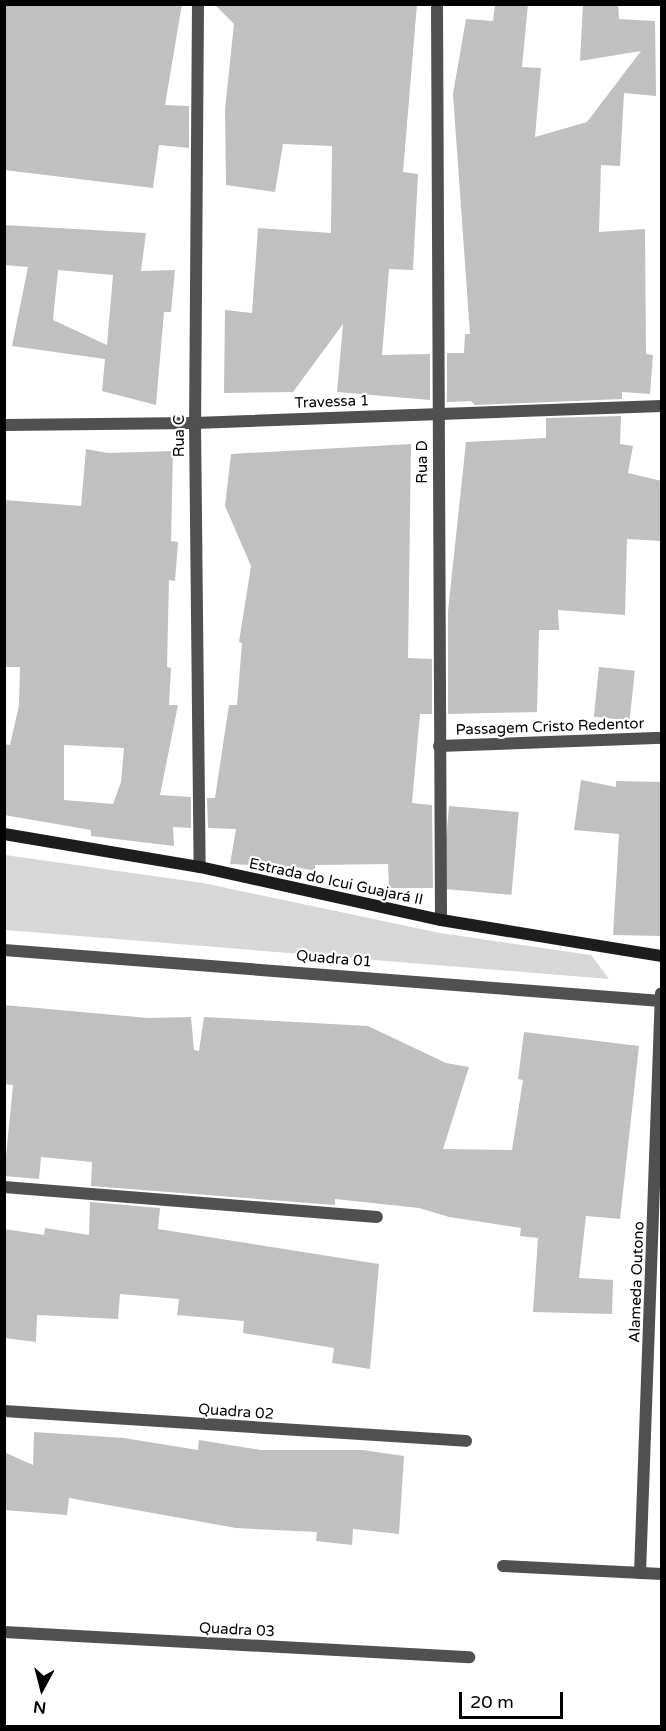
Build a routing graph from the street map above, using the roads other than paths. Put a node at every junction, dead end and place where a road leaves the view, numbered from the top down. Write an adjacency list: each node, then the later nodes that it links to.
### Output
1 (198, 4): 5 (street, Rua C)
2 (437, 4): 4 (street, Rua D)
3 (662, 406): 4 (street, Travessa 1)
4 (438, 413): 5 (street, Travessa 1); 8 (street, Rua D)
5 (195, 423): 6 (street, Travessa 1); 10 (street, Rua C)
6 (4, 424)
7 (662, 738): 8 (street, Passagem Cristo Redentor)
8 (439, 746): 11 (street, Rua D)
9 (4, 834): 10 (main road, Estrada do Icui Guajará II)
10 (200, 867): 11 (main road, Estrada do Icui Guajará II)
11 (441, 920): 13 (main road, Estrada do Icui Guajará II)
12 (4, 950): 15 (street, Quadra 01)
13 (662, 956)
14 (662, 993): 15 (street, Alameda Outono)
15 (661, 1000): 18 (street, Alameda Outono)
16 (4, 1187): 17 (street)
17 (377, 1217)
18 (657, 1301): 22 (street, Alameda Outono)
19 (4, 1411): 20 (street, Quadra 02)
20 (466, 1441)
21 (503, 1566): 22 (street)
22 (640, 1573): 23 (street)
23 (662, 1574)
24 (4, 1632): 25 (street, Quadra 03)
25 (469, 1657)

